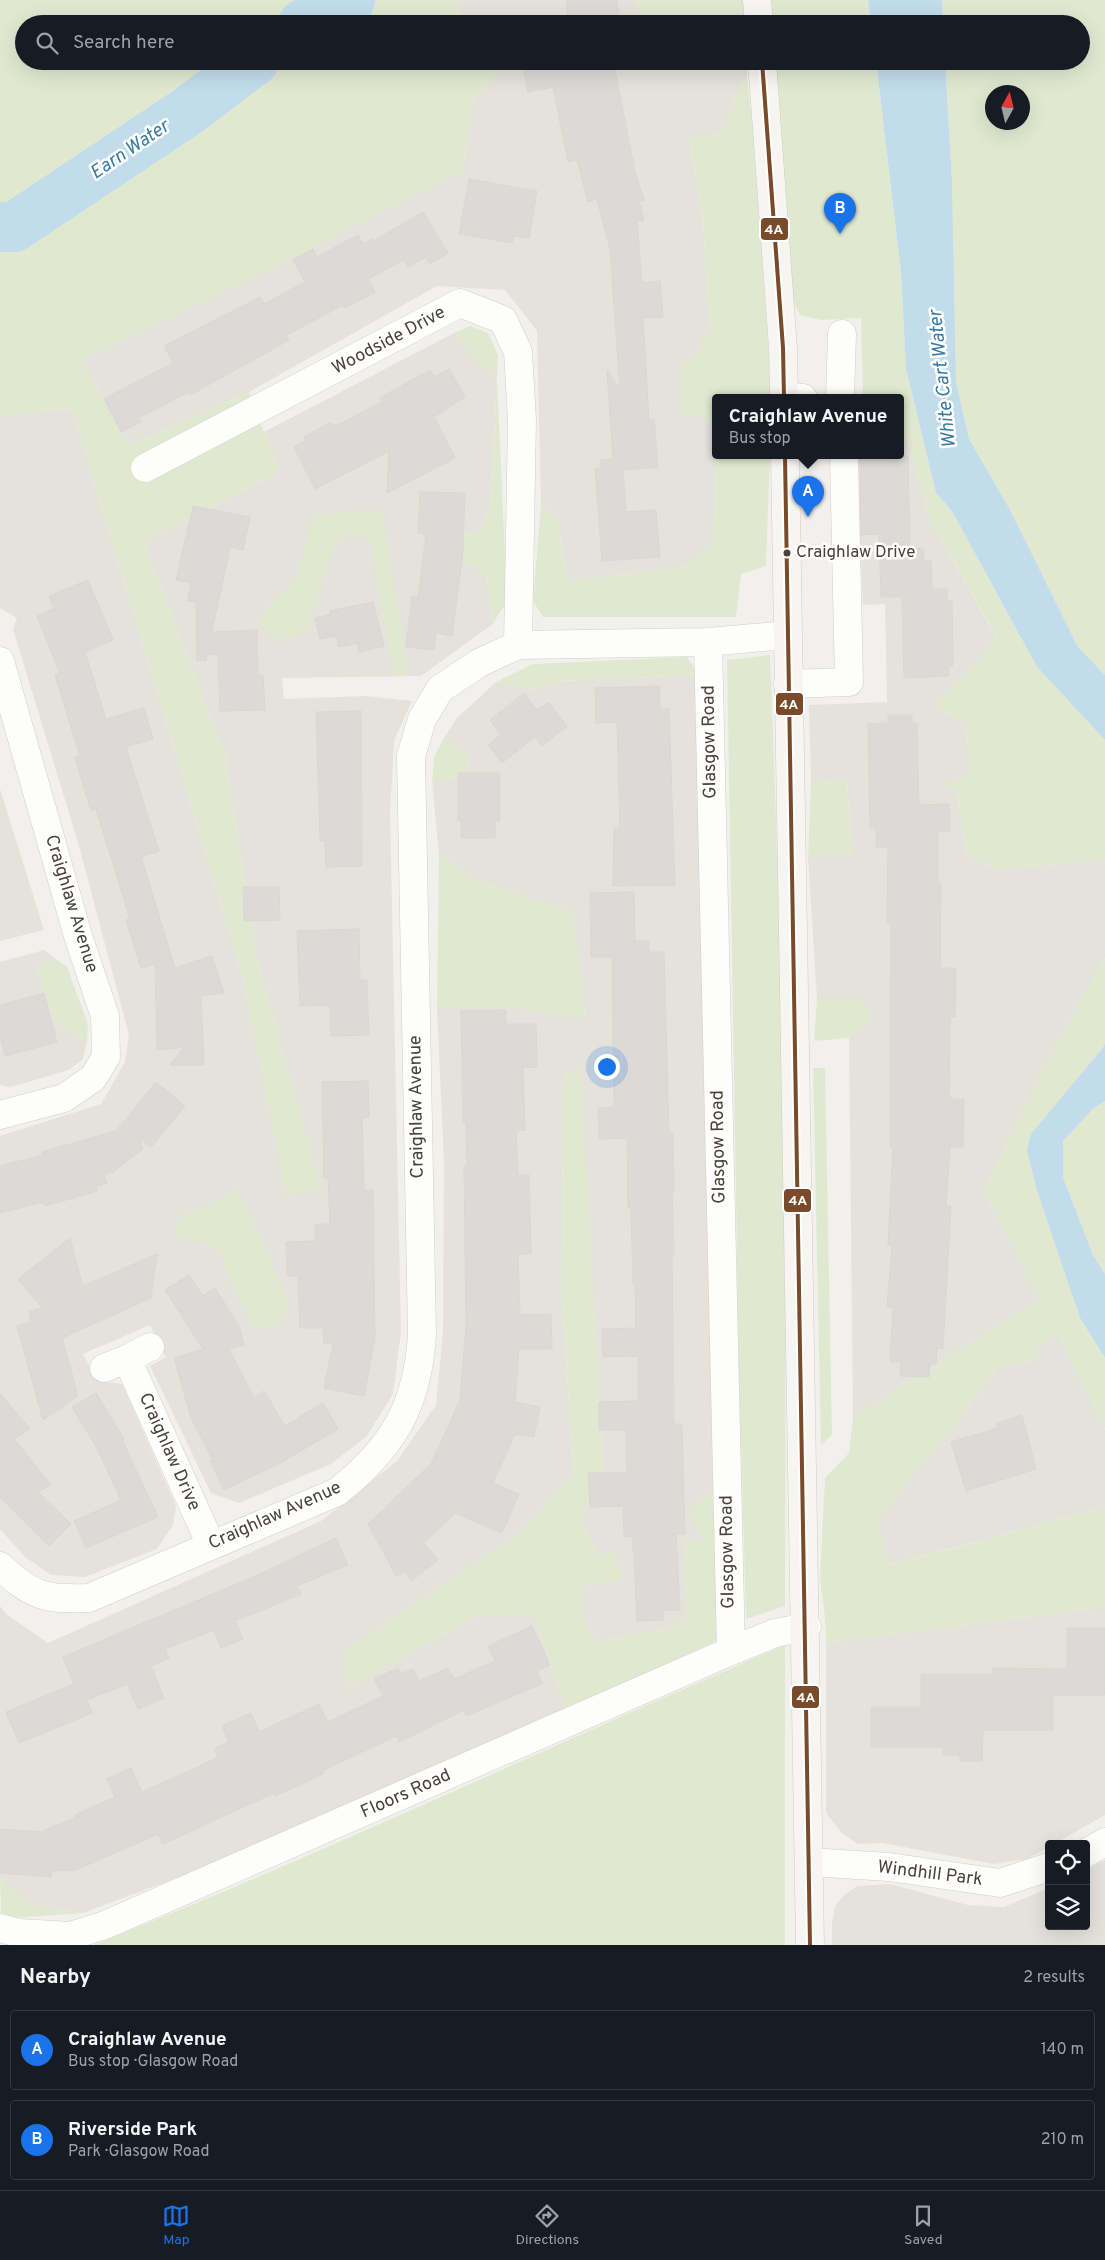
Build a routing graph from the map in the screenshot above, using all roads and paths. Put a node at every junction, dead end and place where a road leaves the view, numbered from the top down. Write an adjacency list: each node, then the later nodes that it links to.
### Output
1 (757, 0): 2 (main road)
2 (758, 15)
3 (763, 70): 5 (main road)
4 (842, 334): 6 (street)
5 (789, 394)
6 (840, 394)
7 (784, 459): 10 (main road)
8 (844, 459): 14 (street)
9 (145, 468): 12 (street, Woodside Drive)
10 (787, 635): 11 (street, Craighlaw Avenue); 14 (main road)
11 (708, 642): 12 (street, Craighlaw Avenue); 20 (street, Glasgow Road)
12 (518, 645): 17 (street, Craighlaw Avenue)
13 (0, 661): 15 (street, Craighlaw Avenue)
14 (788, 684): 19 (main road)
15 (0, 1115)
16 (127, 1358): 17 (street, Craighlaw Drive)
17 (211, 1545): 18 (street, Craighlaw Avenue)
18 (0, 1566)
19 (807, 1626): 20 (street, Floors Road); 23 (main road)
20 (731, 1651): 25 (street, Floors Road)
21 (1105, 1842): 22 (street)
22 (1090, 1851)
23 (809, 1862): 24 (street, Windhill Park); 26 (main road)
24 (1045, 1868)
25 (0, 1928)
26 (810, 1945)

